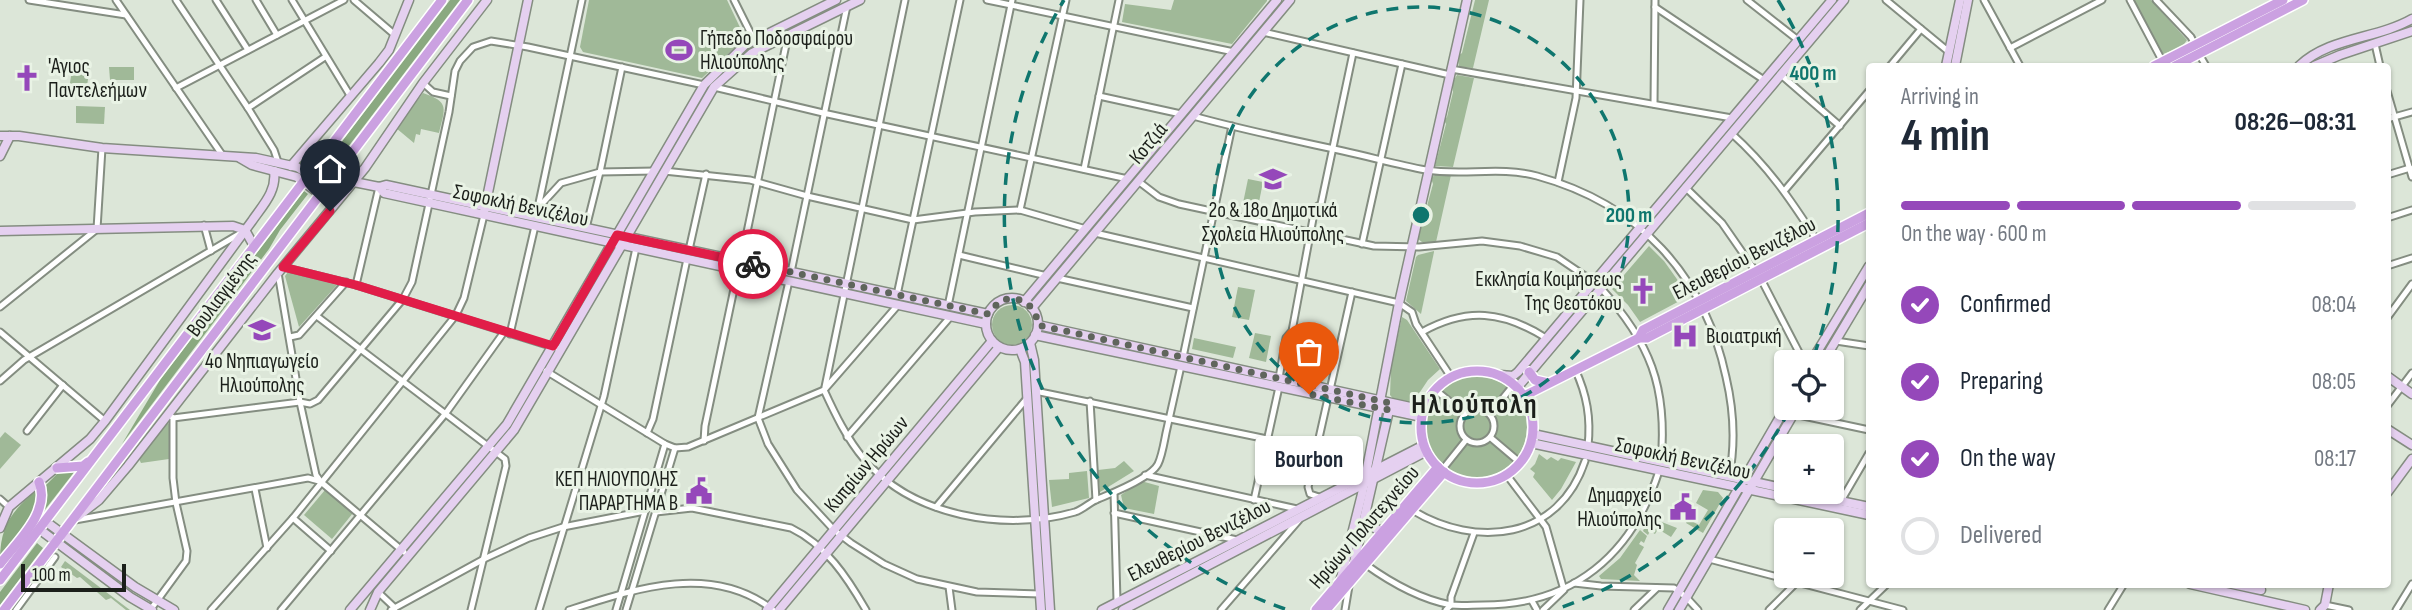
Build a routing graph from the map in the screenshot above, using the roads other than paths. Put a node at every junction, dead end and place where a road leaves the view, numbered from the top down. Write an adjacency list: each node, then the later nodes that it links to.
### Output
1 (29, 0): 42 (street)
2 (116, 0): 42 (street)
3 (176, 0): 78 (street)
4 (216, 0): 58 (street)
5 (256, 0): 50 (street)
6 (292, 0): 45 (street)
7 (344, 0): 45 (street)
8 (354, 0): 51 (street)
9 (409, 0): 51 (street)
10 (442, 0): 127 (main road, Βουλιαγμένης)
11 (468, 0): 138 (main road, Βουλιαγμένης)
12 (487, 0): 83 (street)
13 (528, 0): 56 (street)
14 (582, 0): 64 (street)
15 (734, 0): 53 (street)
16 (836, 0): 53 (street)
17 (860, 0): 41 (street)
18 (905, 0): 103 (street)
19 (960, 0): 109 (street)
20 (987, 0): 39 (street)
21 (1066, 0): 43 (street)
22 (1119, 0): 46 (street)
23 (1278, 0): 60 (street, Κοτζιά)
24 (1290, 0): 49 (street, Κοτζιά)
25 (1466, 0): 80 (street)
26 (1580, 0): 87 (street)
27 (1747, 0): 54 (street)
28 (1832, 0): 54 (street)
29 (1844, 0): 81 (street)
30 (1886, 0): 47 (street)
31 (1959, 0): 61 (street)
32 (1968, 0): 68 (street)
33 (1984, 0): 57 (street)
34 (2102, 0): 57 (street)
35 (2130, 0): 70 (street)
36 (2156, 0): 59 (street)
37 (2283, 0): 59 (main road)
38 (2297, 1): 59 (main road)
39 (1011, 3): 43 (street); 110 (street)
40 (1655, 3): 82 (street); 93 (street)
41 (847, 6): 52 (street); 97 (street)
42 (126, 15): 86 (street)
43 (1062, 16): 46 (street); 115 (street)
44 (2412, 19): 74 (street)
45 (304, 22): 50 (street); 65 (street)
46 (1114, 27): 60 (street); 89 (street)
47 (1920, 29): 61 (street); 66 (street)
48 (2412, 31): 55 (street)
49 (1263, 32): 62 (street); 63 (street, Κοτζιά)
50 (277, 35): 58 (street)
51 (395, 35): 91 (street)
52 (788, 35): 85 (street); 92 (street)
53 (754, 40): 84 (street)
54 (1798, 40): 82 (street)
55 (2375, 44): 75 (street); 76 (street)
56 (518, 46): 64 (street); 88 (street); 146 (street)
57 (2010, 48): 69 (street)
58 (248, 50): 78 (street)
59 (2197, 50): 71 (main road); 72 (main road); 73 (street)
60 (1234, 52): 63 (street); 98 (street, Κοτζιά)
61 (1949, 52): 67 (street)
62 (1353, 53): 77 (street); 112 (street)
63 (1245, 54): 99 (street, Κοτζιά)
64 (571, 56): 79 (street); 135 (street)
65 (326, 57): 91 (street); 95 (street)
66 (1892, 63)
67 (1947, 63)
68 (1956, 63)
69 (2018, 63)
70 (2160, 63)
71 (2166, 63)
72 (2179, 63)
73 (2204, 63)
74 (2303, 63)
75 (2321, 63)
76 (2379, 63)
77 (1402, 64): 80 (street); 116 (street)
78 (220, 65): 86 (street); 95 (street)
79 (622, 67): 84 (street); 124 (street)
80 (1450, 72): 87 (street); 121 (street)
81 (1780, 74): 105 (street); 106 (street)
82 (1764, 80): 101 (street)
83 (423, 83): 88 (street); 131 (street)
84 (704, 85): 85 (street); 122 (street)
85 (714, 87): 92 (street); 123 (street)
86 (176, 88): 114 (street)
87 (1576, 91): 93 (street); 134 (street)
88 (452, 96): 141 (street)
89 (1099, 96): 98 (street); 120 (street)
90 (1866, 96): 105 (street)
91 (351, 97): 118 (street)
92 (774, 101): 97 (street); 132 (street)
93 (1654, 104): 101 (street)
94 (2391, 104): 100 (street)
95 (248, 108): 117 (street)
96 (2412, 112): 100 (street)
97 (823, 113): 103 (street); 140 (street)
98 (1182, 114): 129 (street, Κοτζιά)
99 (1193, 116): 104 (street); 130 (street, Κοτζιά)
100 (2395, 117): 102 (street); 119 (street)
101 (1732, 118): 160 (street)
102 (2391, 118)
103 (879, 125): 109 (street); 143 (street)
104 (1232, 126): 112 (street); 147 (street)
105 (1840, 126): 139 (street)
106 (1731, 133): 137 (street); 139 (street)
107 (0, 136): 108 (street)
108 (10, 136): 111 (street); 113 (street)
109 (930, 136): 110 (street); 151 (street)
110 (982, 147): 115 (street); 148 (street)
111 (102, 148): 114 (street); 156 (street)
112 (1332, 148): 116 (street); 161 (street)
113 (0, 156)
114 (223, 156): 117 (street)
115 (1033, 158): 120 (street); 144 (street)
116 (1381, 159): 121 (street); 164 (street)
117 (276, 166): 118 (street); 127 (street); 157 (street)
118 (291, 166): 127 (street)
119 (2410, 168): 126 (street); 128 (street)
120 (1084, 169): 129 (street)
121 (1429, 170): 134 (street); 167 (street)
122 (654, 171): 123 (street); 124 (street); 162 (street)
123 (665, 171): 125 (street); 163 (street)
124 (600, 172): 133 (street); 155 (street)
125 (706, 174): 132 (street); 170 (street)
126 (2391, 174)
127 (307, 177): 138 (street); 166 (main road, Βουλιαγμένης)
128 (2412, 177)
129 (1129, 179): 130 (street); 159 (street, Κοτζιά)
130 (1138, 181): 147 (street); 159 (street, Κοτζιά)
131 (354, 182): 136 (street, Σοφοκλή Βενιζέλου); 176 (street)
132 (757, 182): 140 (street); 175 (street)
133 (561, 183): 135 (street); 142 (street)
134 (1558, 183): 160 (street)
135 (544, 184): 142 (street)
136 (379, 187): 141 (street, Σοφοκλή Βενιζέλου); 185 (street)
137 (1685, 187): 160 (street); 179 (street)
138 (323, 190): 326 (main road, Βουλιαγμένης)
139 (1785, 190): 165 (street)
140 (807, 196): 143 (street); 180 (street)
141 (430, 199): 146 (street, Σοφοκλή Βενιζέλου); 191 (street)
142 (539, 207): 152 (street)
143 (862, 209): 151 (street); 187 (street)
144 (1020, 210): 148 (street); 159 (street)
145 (2412, 210): 150 (street)
146 (484, 211): 152 (street, Σοφοκλή Βενιζέλου); 202 (street)
147 (1213, 211): 161 (street); 172 (street)
148 (968, 214): 151 (street); 171 (street)
149 (1866, 215): 165 (main road, Ελευθερίου Βενιζέλου)
150 (2391, 217)
151 (913, 220): 190 (street)
152 (536, 222): 155 (street, Σοφοκλή Βενιζέλου); 162 (street, Σοφοκλή Βενιζέλου); 209 (street)
153 (1866, 224): 165 (main road, Ελευθερίου Βενιζέλου)
154 (204, 225): 156 (street); 157 (street); 169 (street)
155 (586, 228): 162 (street, Σοφοκλή Βενιζέλου)
156 (97, 229): 158 (street); 197 (street)
157 (246, 230): 166 (street); 169 (street); 261 (street)
158 (0, 231)
159 (1091, 231): 172 (street); 178 (street, Κοτζιά); 181 (street, Κοτζιά)
160 (1642, 231): 186 (street); 195 (street)
161 (1312, 232): 164 (street); 182 (street)
162 (615, 239): 163 (street, Σοφοκλή Βενιζέλου); 217 (street)
163 (625, 241): 168 (street, Σοφοκλή Βενιζέλου); 170 (street, Σοφοκλή Βενιζέλου); 217 (street)
164 (1362, 244): 167 (street)
165 (1820, 244): 179 (main road, Ελευθερίου Βενιζέλου)
166 (254, 246): 279 (main road, Βουλιαγμένης)
167 (1411, 247): 186 (street); 193 (street)
168 (636, 248): 170 (street, Σοφοκλή Βενιζέλου); 249 (street)
169 (211, 251): 223 (street)
170 (688, 254): 175 (street, Σοφοκλή Βενιζέλου); 265 (street)
171 (959, 255): 178 (street); 196 (street)
172 (1203, 258): 182 (street); 199 (street)
173 (2412, 258): 174 (street)
174 (2391, 265)
175 (739, 266): 180 (street, Σοφοκλή Βενιζέλου); 271 (street)
176 (280, 270): 183 (street); 210 (street); 255 (street)
177 (1866, 271): 221 (street)
178 (1047, 276): 192 (street, Κοτζιά)
179 (1759, 276): 195 (main road, Ελευθερίου Βενιζέλου); 220 (street)
180 (790, 277): 187 (street, Σοφοκλή Βενιζέλου); 256 (street)
181 (1057, 278): 198 (street, Κοτζιά); 199 (street)
182 (1301, 280): 189 (street); 234 (street)
183 (346, 282): 185 (street); 204 (street)
184 (2412, 284): 200 (street)
185 (356, 285): 191 (street)
186 (1597, 285): 211 (street); 212 (street); 227 (street)
187 (845, 288): 190 (street, Σοφοκλή Βενιζέλου); 194 (street, Σοφοκλή Βενιζέλου); 239 (street)
188 (1866, 290): 214 (street)
189 (1352, 292): 193 (street); 242 (street)
190 (897, 295): 196 (street, Σοφοκλή Βενιζέλου)
191 (402, 299): 202 (street); 219 (street)
192 (1024, 302): 198 (street); 201 (street)
193 (1399, 303): 208 (street); 248 (street)
194 (898, 305): 203 (street, Σοφοκλή Βενιζέλου); 239 (street)
195 (1702, 305): 212 (main road, Ελευθερίου Βενιζέλου); 292 (street)
196 (948, 306): 201 (street, Σοφοκλή Βενιζέλου)
197 (0, 307)
198 (1032, 308): 206 (street)
199 (1193, 308): 224 (street)
200 (2391, 313)
201 (988, 314): 205 (street)
202 (456, 315): 209 (street); 233 (street)
203 (951, 316): 205 (street, Σοφοκλή Βενιζέλου); 266 (street)
204 (317, 317): 210 (street); 219 (street)
205 (986, 324): 215 (street)
206 (1038, 325): 213 (street); 224 (street)
207 (0, 332): 223 (street)
208 (1422, 332): 211 (street); 230 (street)
209 (507, 333): 217 (street); 251 (street)
210 (290, 337): 247 (street)
211 (1546, 338): 229 (street)
212 (1639, 338): 225 (main road, Ελευθερίου Βενιζέλου); 284 (street)
213 (1033, 339): 218 (street); 224 (street); 238 (street)
214 (1836, 341): 216 (street); 222 (street)
215 (996, 344): 218 (street); 291 (street, Κυπρίων Ηρώων); 294 (street, Κυπρίων Ηρώων)
216 (1866, 346)
217 (556, 348): 226 (street)
218 (1020, 349): 244 (street)
219 (360, 350): 233 (street); 247 (street)
220 (1798, 350)
221 (1818, 350)
222 (1831, 350)
223 (29, 357): 232 (street); 236 (street)
224 (1182, 361): 234 (street); 257 (street)
225 (1575, 369): 235 (main road, Ελευθερίου Βενιζέλου); 275 (street)
226 (544, 370): 249 (street); 274 (street); 278 (street)
227 (1529, 372): 235 (main road); 240 (street)
228 (2412, 373): 237 (street)
229 (1500, 375): 230 (main road); 240 (main road)
230 (1451, 377): 252 (main road)
231 (2391, 379): 237 (street)
232 (0, 381)
233 (404, 381): 251 (street); 296 (street)
234 (1279, 383): 242 (street); 269 (street)
235 (1548, 383): 240 (main road, Ελευθερίου Βενιζέλου)
236 (63, 385): 261 (street); 263 (street)
237 (2402, 387): 243 (street); 246 (street)
238 (1036, 389): 244 (street); 245 (street); 324 (street)
239 (824, 390): 256 (street); 266 (street)
240 (1517, 391): 254 (street); 268 (main road)
241 (1438, 392): 253 (street)
242 (1329, 394): 248 (street); 304 (street)
243 (2412, 394)
244 (1027, 398): 313 (street); 324 (street)
245 (1090, 401): 257 (street); 307 (street)
246 (2391, 401)
247 (300, 402): 255 (street); 296 (street)
248 (1379, 404): 250 (street); 289 (street)
249 (599, 406): 265 (street); 328 (street)
250 (1390, 407): 252 (street); 286 (street)
251 (446, 413): 274 (street); 322 (street)
252 (1423, 413): 277 (main road)
253 (1465, 414): 254 (street); 270 (street)
254 (1490, 414): 267 (street)
255 (170, 416): 306 (street); 310 (street)
256 (758, 418): 271 (street); 331 (street)
257 (1169, 419): 269 (street); 288 (street)
258 (1779, 420): 298 (street)
259 (1789, 420): 298 (street)
260 (1830, 420): 262 (street)
261 (105, 421): 285 (street)
262 (1866, 429)
263 (27, 431)
264 (2391, 432): 273 (street)
265 (646, 433): 272 (street)
266 (847, 437): 291 (street)
267 (1491, 438): 270 (street); 282 (street)
268 (1532, 438): 275 (street, Σοφοκλή Βενιζέλου); 284 (street, Σοφοκλή Βενιζέλου); 290 (main road)
269 (1267, 439): 308 (street)
270 (1466, 440): 287 (street)
271 (704, 441): 276 (street)
272 (665, 444): 276 (street); 314 (street)
273 (2412, 445)
274 (489, 446): 278 (street); 336 (street)
275 (1588, 446): 284 (street, Σοφοκλή Βενιζέλου)
276 (676, 448): 317 (street)
277 (1426, 448): 286 (street, Ελευθερίου Βενιζέλου); 287 (main road); 293 (street, Ελευθερίου Βενιζέλου)
278 (496, 452): 339 (street); 341 (street)
279 (93, 458): 285 (main road); 327 (main road, Βουλιαγμένης)
280 (1866, 458): 303 (street)
281 (2412, 459): 300 (street)
282 (1517, 460)
283 (1586, 461): 325 (street)
284 (1660, 466): 292 (street, Σοφοκλή Βενιζέλου); 298 (street, Σοφοκλή Βενιζέλου); 348 (street)
285 (57, 468): 295 (street)
286 (1377, 468): 289 (street, Ελευθερίου Βενιζέλου); 293 (street)
287 (1443, 468): 290 (main road); 315 (main road, Ηρώων Πολυτεχνείου); 330 (main road, Ηρώων Πολυτεχνείου)
288 (1145, 474): 302 (street); 308 (street)
289 (1366, 474): 297 (street); 304 (street, Ελευθερίου Βενιζέλου)
290 (1506, 474): 325 (street)
291 (880, 475): 294 (street); 331 (street, Κυπρίων Ηρώων)
292 (1729, 477): 298 (street, Σοφοκλή Βενιζέλου)
293 (1374, 479): 297 (street, Ελευθερίου Βενιζέλου); 316 (street)
294 (888, 481): 313 (street); 331 (street, Κυπρίων Ηρώων)
295 (39, 482): 312 (street); 344 (main road)
296 (321, 482): 301 (street); 322 (street); 323 (street)
297 (1363, 485): 319 (street, Ελευθερίου Βενιζέλου); 347 (street)
298 (1746, 485): 299 (street, Σοφοκλή Βενιζέλου); 321 (street, Σοφοκλή Βενιζέλου); 342 (street); 365 (street)
299 (1774, 488)
300 (2391, 488)
301 (255, 489): 310 (street); 335 (street)
302 (1114, 493): 307 (street); 318 (street)
303 (1844, 496)
304 (1320, 497): 319 (street, Ελευθερίου Βενιζέλου)
305 (0, 499): 312 (street)
306 (99, 500): 320 (street); 326 (street)
307 (1096, 500): 324 (street)
308 (1254, 500): 319 (street)
309 (1844, 502): 311 (street)
310 (176, 503): 320 (street); 367 (street)
311 (1866, 506)
312 (9, 507): 329 (street)
313 (936, 507): 324 (street)
314 (645, 510): 328 (street); 363 (street)
315 (1412, 510): 332 (street); 343 (main road, Ηρώων Πολυτεχνείου)
316 (1366, 511): 330 (street); 343 (street)
317 (656, 512): 337 (street); 360 (street)
318 (1114, 513): 334 (street); 368 (street)
319 (1299, 513): 334 (street, Ελευθερίου Βενιζέλου); 394 (street, Ελευθερίου Βενιζέλου); 395 (street)
320 (102, 515): 326 (street)
321 (1866, 515)
322 (361, 516): 336 (street); 338 (street)
323 (293, 518): 335 (street); 338 (street)
324 (1040, 520): 364 (street); 392 (street)
325 (1542, 520): 332 (street); 361 (street)
326 (71, 521): 333 (main road, Βουλιαγμένης)
327 (42, 525): 333 (street); 346 (main road, Βουλιαγμένης)
328 (563, 527): 341 (street); 385 (street)
329 (0, 528)
330 (1384, 530): 343 (main road, Ηρώων Πολυτεχνείου)
331 (838, 533): 337 (street, Κυπρίων Ηρώων); 351 (street)
332 (1474, 533): 372 (street)
333 (59, 538): 367 (street); 376 (main road, Βουλιαγμένης); 378 (street)
334 (1237, 540): 368 (street, Ελευθερίου Βενιζέλου)
335 (267, 548): 380 (street)
336 (401, 549): 339 (street); 350 (street)
337 (824, 550): 375 (street, Κυπρίων Ηρώων); 389 (street)
338 (331, 551): 381 (street)
339 (409, 556): 362 (street)
340 (55, 557): 377 (street)
341 (484, 558): 374 (street); 384 (street)
342 (1709, 559): 345 (street); 365 (street)
343 (1359, 563): 347 (main road, Ηρώων Πολυτεχνείου); 372 (street)
344 (0, 564)
345 (1774, 576)
346 (0, 580)
347 (1345, 581): 366 (main road, Ηρώων Πολυτεχνείου); 396 (main road, Ηρώων Πολυτεχνείου); 399 (street)
348 (1574, 583): 352 (street); 361 (street)
349 (2412, 584): 413 (street)
350 (370, 585): 362 (street); 382 (street)
351 (949, 587): 364 (street); 390 (street)
352 (1657, 587): 365 (street); 403 (street)
353 (1791, 588): 407 (street)
354 (1820, 588): 370 (street)
355 (1883, 588): 370 (street)
356 (2122, 588): 410 (street)
357 (2204, 588): 371 (street)
358 (2260, 588): 371 (street)
359 (2328, 588): 373 (street)
360 (632, 590): 363 (street); 375 (street); 388 (street)
361 (1564, 590): 369 (street); 402 (street)
362 (378, 592): 374 (street); 383 (street)
363 (621, 593): 386 (street); 387 (street)
364 (1040, 594): 391 (street)
365 (1683, 594): 404 (street); 405 (street); 406 (street)
366 (1335, 599): 397 (main road, Ηρώων Πολυτεχνείου); 398 (street)
367 (156, 601): 378 (street); 379 (street)
368 (1117, 601): 393 (street, Ελευθερίου Βενιζέλου)
369 (1532, 601): 372 (street); 401 (street)
370 (1870, 601): 408 (street); 409 (street)
371 (2262, 604): 411 (street)
372 (1451, 605): 400 (street)
373 (2323, 607): 412 (street)
374 (393, 609)
375 (772, 609)
376 (4, 610)
377 (16, 610)
378 (151, 610)
379 (174, 610)
380 (211, 610)
381 (281, 610)
382 (349, 610)
383 (370, 610)
384 (471, 610)
385 (539, 610)
386 (569, 610)
387 (616, 610)
388 (626, 610)
389 (866, 610)
390 (952, 610)
391 (1041, 610)
392 (1050, 610)
393 (1102, 610)
394 (1122, 610)
395 (1221, 610)
396 (1316, 610)
397 (1326, 610)
398 (1333, 610)
399 (1345, 610)
400 (1446, 610)
401 (1537, 610)
402 (1543, 610)
403 (1634, 610)
404 (1668, 610)
405 (1679, 610)
406 (1698, 610)
407 (1769, 610)
408 (1860, 610)
409 (1903, 610)
410 (2108, 610)
411 (2305, 610)
412 (2348, 610)
413 (2396, 610)

